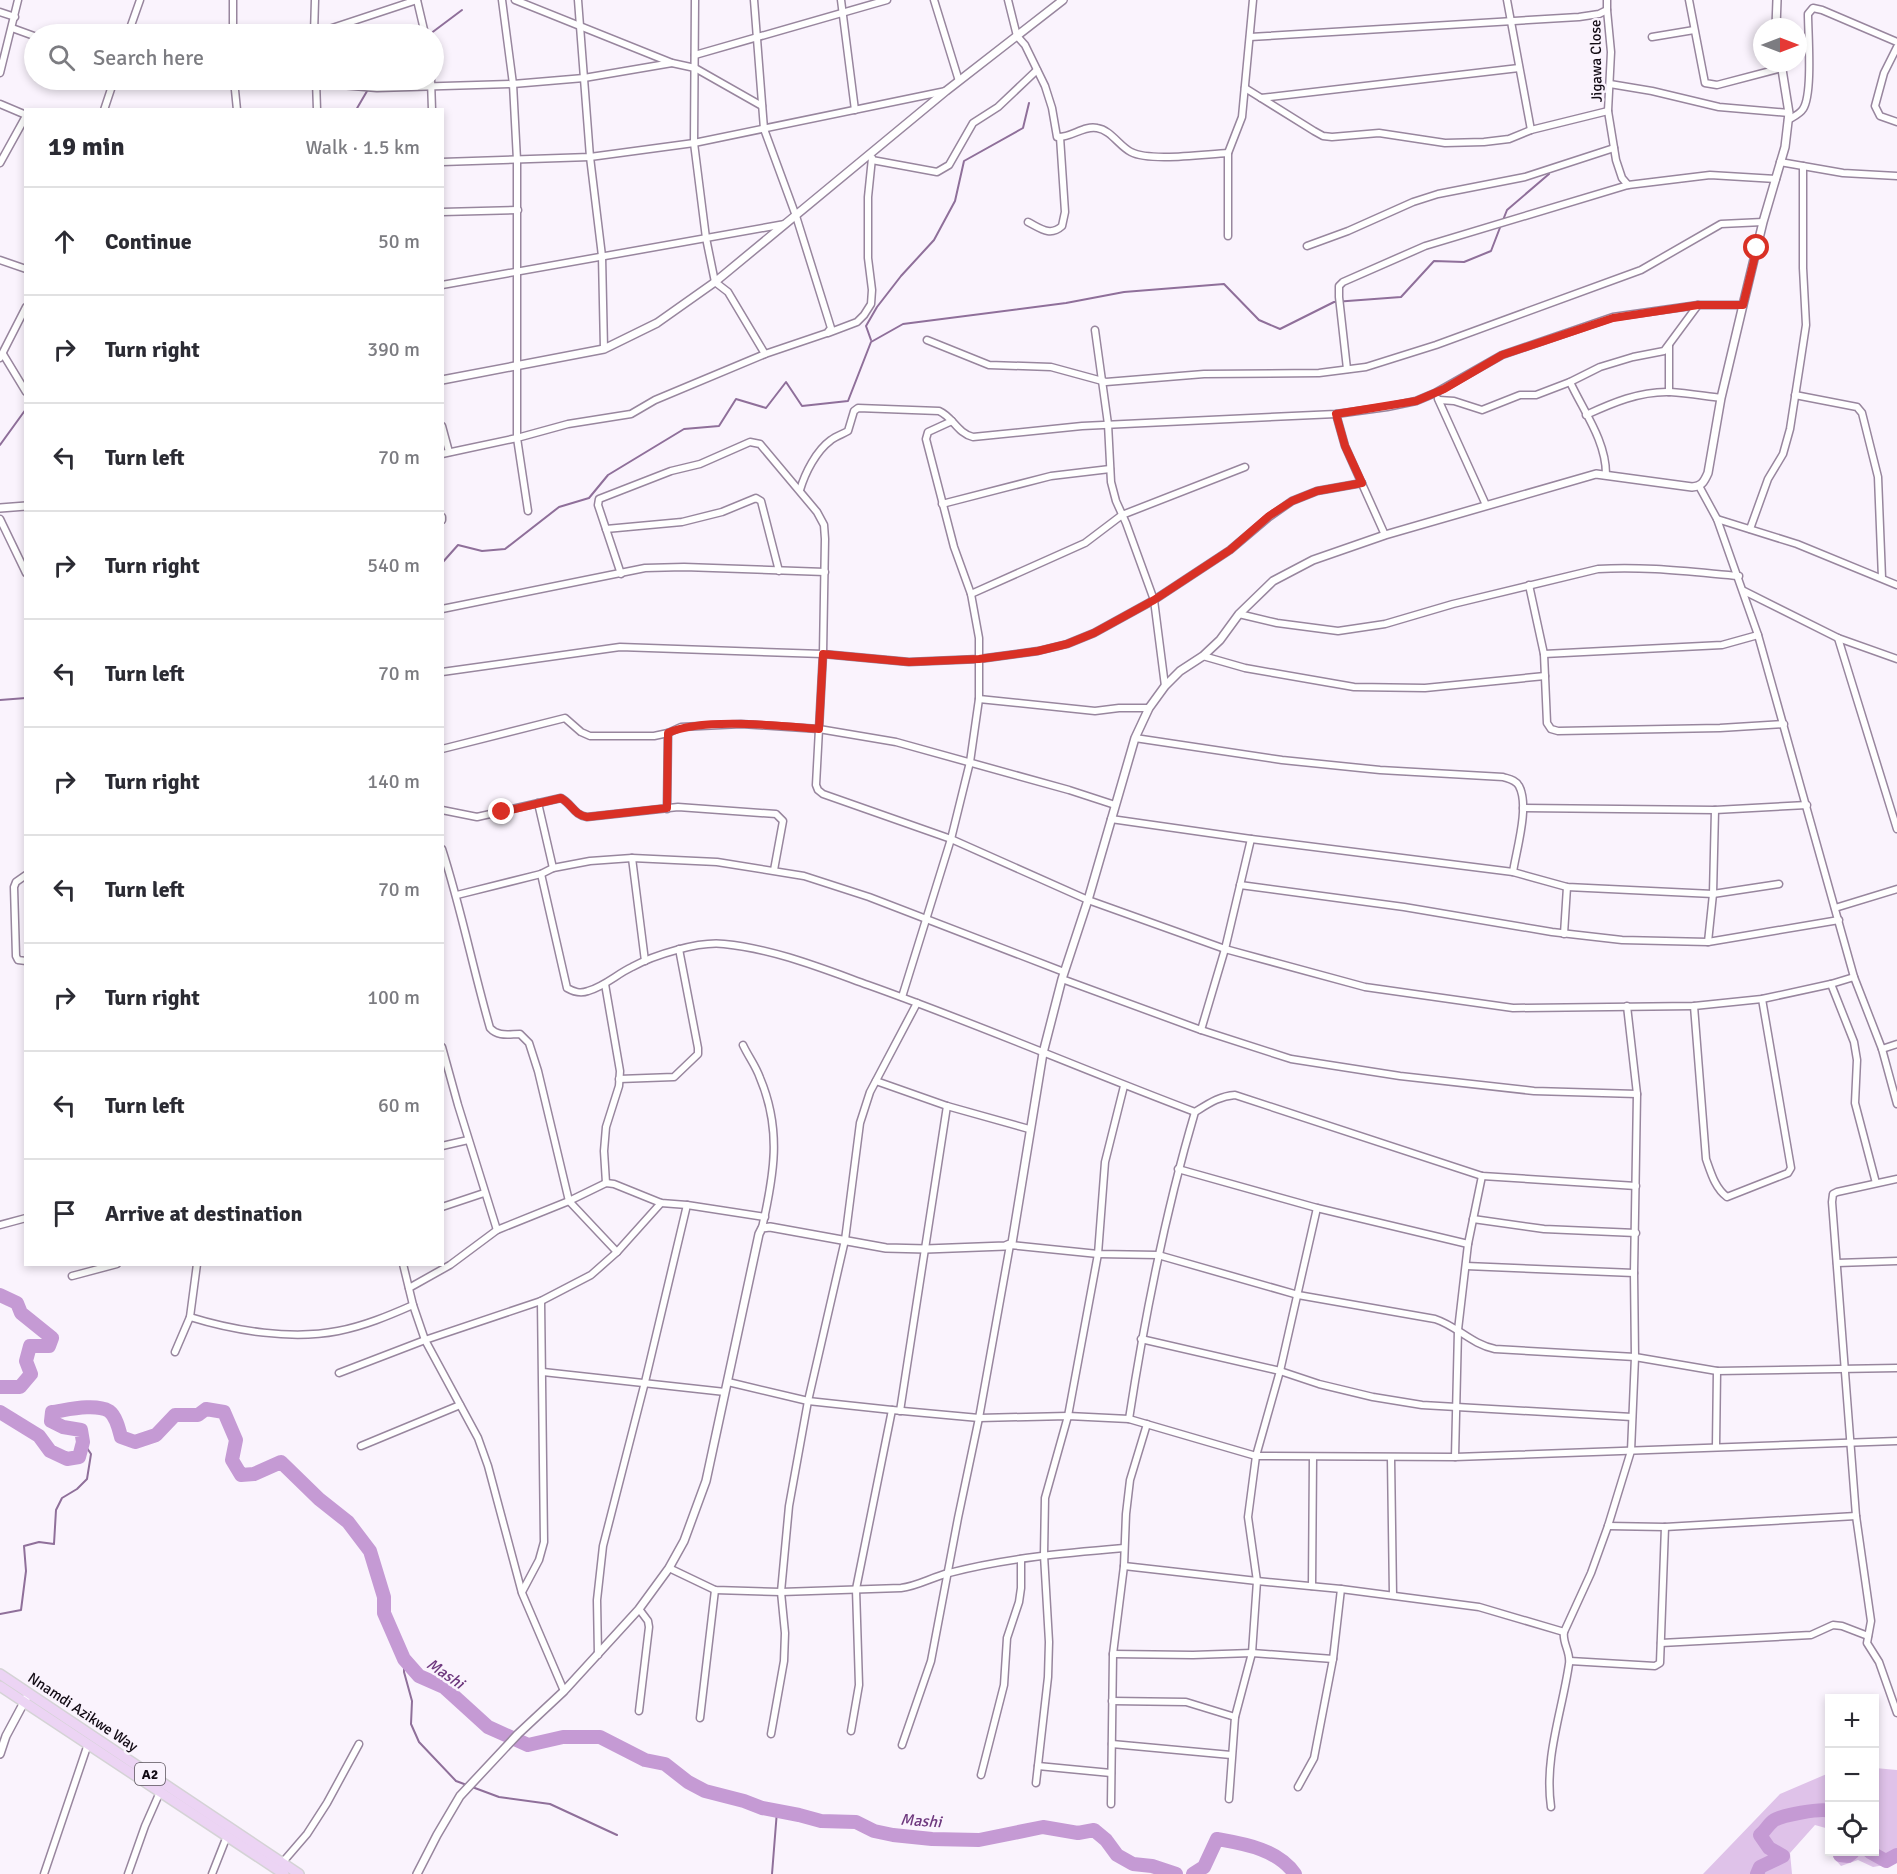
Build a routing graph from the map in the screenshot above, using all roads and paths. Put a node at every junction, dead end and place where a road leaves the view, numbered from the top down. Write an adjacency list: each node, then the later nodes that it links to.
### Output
1 (18, 0): 24 (street)
2 (140, 0): 27 (street)
3 (233, 0): 28 (street)
4 (315, 0): 29 (street)
5 (414, 0): 30 (street); 31 (street)
6 (502, 0): 53 (street)
7 (515, 0): 32 (street)
8 (578, 0): 32 (street)
9 (695, 0): 42 (street)
10 (754, 0): 39 (street)
11 (841, 0): 23 (street)
12 (887, 0): 23 (street)
13 (934, 0): 51 (street)
14 (1008, 0): 36 (street)
15 (1063, 0): 36 (street)
16 (1253, 0): 37 (street)
17 (1507, 0): 26 (street)
18 (1607, 0): 21 (street, Jigawa Close)
19 (1689, 0): 34 (street)
20 (1777, 0): 25 (street)
21 (1607, 10): 26 (street); 54 (street, Jigawa Close)
22 (0, 12): 24 (street)
23 (842, 13): 39 (street); 68 (street)
24 (15, 17): 33 (street)
25 (1776, 18)
26 (1510, 20): 37 (street); 45 (street)
27 (132, 24)
28 (233, 24)
29 (314, 24)
30 (343, 24)
31 (422, 24)
32 (580, 26): 43 (street); 50 (street)
33 (12, 28): 35 (street); 49 (street)
34 (1694, 30): 38 (street); 47 (street)
35 (24, 32)
36 (1017, 36): 46 (street); 51 (street)
37 (1250, 37): 55 (street)
38 (1652, 37)
39 (756, 38): 42 (street); 63 (street)
40 (1897, 42): 71 (street)
41 (1897, 47): 73 (street)
42 (695, 55): 44 (street)
43 (672, 63): 44 (street); 50 (street)
44 (694, 68): 63 (street); 77 (street)
45 (1519, 68): 61 (street); 75 (street)
46 (1037, 70): 76 (street); 83 (street)
47 (1762, 72)
48 (1783, 72): 71 (street)
49 (0, 73)
50 (584, 78): 53 (street); 81 (street)
51 (959, 81): 60 (street)
52 (444, 83): 53 (street)
53 (513, 84): 82 (street)
54 (1610, 84): 69 (street, Jigawa Close); 71 (street)
55 (1245, 88): 61 (street); 80 (street)
56 (111, 90): 64 (street)
57 (235, 90): 65 (street)
58 (316, 90): 66 (street)
59 (432, 90): 67 (street)
60 (946, 91): 68 (street); 79 (street)
61 (1261, 98): 75 (street)
62 (0, 104): 70 (street)
63 (762, 106): 74 (street)
64 (105, 108)
65 (237, 108)
66 (317, 108)
67 (432, 108)
68 (855, 110): 74 (street)
69 (1608, 111): 75 (street); 78 (street, Jigawa Close)
70 (24, 115)
71 (1788, 117): 85 (street)
72 (24, 120): 86 (street)
73 (1897, 121)
74 (764, 129): 77 (street); 93 (street)
75 (1531, 130)
76 (1060, 137): 80 (street); 94 (street)
77 (694, 143): 81 (street); 98 (street)
78 (1614, 148): 90 (street, Jigawa Close); 99 (street)
79 (873, 152): 83 (street); 93 (street)
80 (1228, 153): 97 (street)
81 (590, 157): 82 (street); 100 (street)
82 (518, 160): 84 (street); 91 (street)
83 (872, 160): 110 (street)
84 (444, 162)
85 (1780, 162): 87 (street); 89 (street)
86 (0, 163)
87 (1803, 166): 88 (street); 124 (street)
88 (1897, 176)
89 (1776, 179): 90 (street); 95 (street)
90 (1628, 185): 117 (street)
91 (518, 210): 92 (street); 103 (street)
92 (444, 212)
93 (796, 216): 96 (street); 110 (street)
94 (1028, 222)
95 (1763, 222): 107 (street); 117 (street)
96 (786, 223): 98 (street); 104 (street)
97 (1228, 236)
98 (706, 238): 100 (street); 104 (street)
99 (1307, 246)
100 (602, 256): 103 (street); 113 (street)
101 (0, 260): 102 (street)
102 (24, 268)
103 (518, 271): 105 (street); 116 (street)
104 (714, 282): 113 (street); 114 (street)
105 (444, 285)
106 (1698, 305): 107 (street); 112 (street); 123 (street)
107 (1743, 305): 125 (street)
108 (24, 311): 115 (street)
109 (1095, 330): 119 (street)
110 (826, 333): 114 (street)
111 (927, 340): 119 (street)
112 (1669, 346): 120 (street); 122 (street)
113 (604, 349): 116 (street)
114 (765, 354): 131 (street)
115 (1, 356): 121 (street)
116 (516, 367): 118 (street); 131 (street)
117 (1347, 369): 119 (street)
118 (444, 380)
119 (1101, 381): 130 (street)
120 (1570, 382): 126 (street); 128 (street)
121 (24, 389)
122 (1669, 392): 125 (street); 128 (street)
123 (1435, 393): 126 (street); 127 (street)
124 (1795, 395): 148 (street); 155 (street)
125 (1721, 398): 137 (street)
126 (1439, 400): 140 (street)
127 (1336, 414): 130 (street); 136 (street)
128 (1586, 415): 135 (street)
129 (952, 421): 130 (street); 138 (street); 139 (street)
130 (1108, 424): 134 (street)
131 (518, 438): 132 (street); 143 (street)
132 (446, 453)
133 (1245, 467): 144 (street)
134 (1110, 469): 139 (street); 144 (street)
135 (1606, 474): 137 (street); 140 (street)
136 (1362, 483): 149 (street); 160 (street)
137 (1699, 486): 146 (street)
138 (800, 490): 147 (street); 152 (street)
139 (942, 504): 159 (street)
140 (1486, 505): 149 (street)
141 (24, 506): 142 (street)
142 (0, 508)
143 (528, 511)
144 (1122, 515): 159 (street); 160 (street)
145 (0, 519): 150 (street)
146 (1717, 519): 148 (street); 154 (street)
147 (606, 529): 151 (street); 153 (street)
148 (1750, 529): 155 (street)
149 (1385, 535): 162 (street)
150 (24, 569)
151 (779, 571): 152 (street); 153 (street)
152 (825, 572): 165 (street)
153 (621, 573): 161 (street)
154 (1739, 576): 156 (street); 158 (street)
155 (1882, 578): 157 (street)
156 (1529, 585): 162 (street); 166 (street)
157 (1897, 585)
158 (1744, 591): 163 (street); 164 (street)
159 (971, 594): 169 (street)
160 (1154, 600): 169 (street); 172 (street)
161 (444, 609)
162 (1239, 614): 167 (street)
163 (1758, 635): 166 (street); 175 (street)
164 (1838, 638): 168 (street); 189 (street)
165 (823, 654): 169 (street); 170 (street); 176 (street)
166 (1544, 654): 171 (street)
167 (1203, 656): 171 (street); 172 (street)
168 (1897, 658)
169 (979, 659): 173 (street)
170 (444, 672)
171 (1545, 676): 175 (street)
172 (1165, 686): 174 (street)
173 (979, 699): 174 (street); 180 (street)
174 (1149, 708): 178 (street)
175 (1784, 724): 183 (street)
176 (819, 729): 177 (street); 180 (street); 190 (street)
177 (668, 733): 179 (street); 184 (street)
178 (1135, 738): 182 (street); 185 (street)
179 (444, 748)
180 (970, 762): 182 (street); 190 (street)
181 (538, 803): 184 (street); 186 (street); 194 (street)
182 (1115, 805): 188 (street)
183 (1807, 805): 187 (street); 206 (street)
184 (667, 808): 195 (street)
185 (1523, 808): 187 (street); 196 (street)
186 (444, 810)
187 (1715, 810): 203 (street)
188 (1111, 819): 191 (street); 205 (street)
189 (1897, 829)
190 (951, 839): 205 (street); 207 (street)
191 (1251, 839): 196 (street); 200 (street)
192 (444, 855): 204 (street)
193 (632, 858): 194 (street); 195 (street); 214 (street)
194 (553, 868): 197 (street)
195 (774, 870): 207 (street)
196 (1513, 872): 201 (street)
197 (541, 874): 204 (street); 217 (street)
198 (24, 876): 213 (street)
199 (1779, 884): 203 (street)
200 (1240, 885): 209 (street); 212 (street)
201 (1567, 887): 203 (street); 209 (street)
202 (1897, 889): 206 (street)
203 (1713, 894): 210 (street)
204 (457, 895): 247 (street)
205 (1088, 900): 212 (street); 215 (street)
206 (1835, 908): 208 (street)
207 (926, 918): 215 (street); 219 (street)
208 (1839, 920): 210 (street); 216 (street)
209 (1564, 934): 210 (street)
210 (1708, 942)
211 (679, 949): 214 (street); 219 (street); 230 (street)
212 (1225, 949): 222 (street); 224 (street)
213 (24, 961)
214 (645, 961): 217 (street)
215 (1063, 975): 224 (street); 228 (street)
216 (1854, 977): 218 (street); 227 (street)
217 (605, 984): 230 (street)
218 (1831, 984): 220 (street); 244 (street)
219 (902, 997): 221 (street)
220 (1762, 999): 223 (street); 223 (street)
221 (917, 1003): 228 (street); 231 (street)
222 (1627, 1006): 223 (street); 233 (street)
223 (1694, 1006)
224 (1201, 1030): 233 (street)
225 (1897, 1044): 227 (street)
226 (743, 1045): 252 (street)
227 (1882, 1049): 234 (street)
228 (1042, 1053): 232 (street); 237 (street)
229 (444, 1054): 238 (street)
230 (619, 1079): 243 (street)
231 (876, 1081): 235 (street); 259 (street)
232 (1124, 1086): 236 (street); 264 (street)
233 (1637, 1094): 245 (street)
234 (1897, 1104)
235 (947, 1106): 237 (street); 262 (street)
236 (1195, 1112): 240 (street); 241 (street)
237 (1029, 1129): 261 (street)
238 (468, 1140): 239 (street); 246 (street)
239 (444, 1146)
240 (1178, 1169): 251 (street); 265 (street)
241 (1482, 1176): 245 (street); 254 (street)
242 (1897, 1179): 244 (street)
243 (606, 1183): 247 (street); 248 (street)
244 (1876, 1183): 267 (street)
245 (1636, 1186): 258 (street)
246 (484, 1193): 250 (street); 257 (street)
247 (569, 1201): 257 (street); 263 (street)
248 (661, 1203): 249 (street); 263 (street)
249 (687, 1205): 252 (street); 290 (street)
250 (444, 1206)
251 (1317, 1208): 260 (street); 275 (street)
252 (765, 1217): 256 (street)
253 (24, 1219): 255 (street)
254 (1473, 1220): 258 (street); 260 (street)
255 (0, 1225)
256 (762, 1228): 259 (street); 291 (street)
257 (497, 1230): 274 (street)
258 (1636, 1233): 272 (street)
259 (845, 1240): 262 (street); 293 (street)
260 (1468, 1244): 271 (street)
261 (1010, 1245): 262 (street); 264 (street); 300 (street)
262 (926, 1249): 297 (street)
263 (618, 1252): 276 (street)
264 (1098, 1254): 265 (street); 298 (street)
265 (1158, 1255): 275 (street); 280 (street)
266 (1897, 1261): 267 (street)
267 (1836, 1263): 285 (street)
268 (110, 1266): 273 (street)
269 (197, 1266): 278 (street)
270 (404, 1266): 274 (street)
271 (1466, 1266): 272 (street); 279 (street)
272 (1634, 1273): 283 (street)
273 (72, 1276)
274 (409, 1288): 277 (street)
275 (1298, 1295): 279 (street); 286 (street)
276 (541, 1301): 281 (street); 288 (street)
277 (412, 1305): 278 (street); 281 (street)
278 (190, 1317): 282 (street)
279 (1458, 1330): 283 (street); 295 (street)
280 (1142, 1339): 286 (street); 301 (street)
281 (425, 1340): 289 (street); 294 (street)
282 (175, 1352)
283 (1635, 1357): 287 (street); 299 (street)
284 (1897, 1368): 285 (street)
285 (1845, 1369): 287 (street); 304 (street)
286 (1280, 1371): 295 (street); 308 (street)
287 (1717, 1371): 306 (street)
288 (543, 1372): 290 (street); 327 (street)
289 (339, 1373)
290 (645, 1382): 292 (street); 335 (street)
291 (728, 1382): 292 (street); 293 (street)
292 (725, 1392): 319 (street)
293 (808, 1401): 296 (street); 326 (street)
294 (460, 1406): 305 (street); 327 (street)
295 (1456, 1407): 299 (street); 310 (street)
296 (892, 1410): 297 (street); 323 (street)
297 (900, 1411): 300 (street)
298 (1068, 1416): 300 (street); 301 (street); 316 (street)
299 (1632, 1417): 307 (street)
300 (980, 1418): 320 (street)
301 (1129, 1419): 302 (street)
302 (1147, 1424): 308 (street); 315 (street)
303 (1897, 1441): 304 (street)
304 (1850, 1442): 306 (street); 312 (street)
305 (361, 1446)
306 (1716, 1446): 307 (street)
307 (1631, 1451): 310 (street); 313 (street)
308 (1256, 1456): 309 (street); 321 (street)
309 (1313, 1457): 311 (street); 322 (street)
310 (1455, 1457): 311 (street)
311 (1391, 1458): 328 (street)
312 (1856, 1516): 314 (street); 331 (street)
313 (1608, 1526): 314 (street); 330 (street)
314 (1665, 1527): 332 (street)
315 (1124, 1548): 316 (street); 318 (street)
316 (1044, 1555): 317 (street); 355 (street)
317 (1021, 1559): 320 (street); 357 (street)
318 (1124, 1566): 321 (street); 334 (street)
319 (669, 1568): 325 (street); 329 (street)
320 (948, 1573): 323 (street); 352 (street)
321 (1257, 1581): 322 (street); 333 (street)
322 (1312, 1586): 324 (street)
323 (856, 1589): 326 (street); 347 (street)
324 (1341, 1589): 328 (street); 336 (street)
325 (715, 1590): 326 (street); 346 (street)
326 (781, 1592): 348 (street)
327 (522, 1593): 340 (street)
328 (1393, 1595): 330 (street)
329 (639, 1608): 335 (street); 343 (street)
330 (1564, 1632): 337 (street)
331 (1868, 1636): 332 (street); 344 (street)
332 (1661, 1643): 337 (street)
333 (1252, 1653): 334 (street); 336 (street); 345 (street)
334 (1113, 1654): 342 (street)
335 (598, 1655): 340 (street)
336 (1333, 1659): 359 (street)
337 (1570, 1661): 363 (street)
338 (0, 1674): 341 (highway, Nnamdi Azikwe Way / A2)
339 (0, 1686): 341 (highway, Nnamdi Azikwe Way / A2)
340 (564, 1691): 371 (street)
341 (26, 1697): 350 (highway, Nnamdi Azikwe Way / A2); 353 (street); 365 (highway, Nnamdi Azikwe Way / A2)
342 (1112, 1701): 345 (street); 349 (street)
343 (639, 1712)
344 (1897, 1713)
345 (1235, 1717): 354 (street)
346 (700, 1718)
347 (851, 1731)
348 (771, 1734)
349 (1112, 1743): 354 (street); 356 (street)
350 (88, 1744): 360 (highway, Nnamdi Azikwe Way / A2); 366 (street)
351 (359, 1744): 365 (street)
352 (902, 1745)
353 (0, 1754)
354 (1231, 1755): 361 (street)
355 (1038, 1766): 356 (street); 358 (street)
356 (1111, 1773): 362 (street)
357 (981, 1775)
358 (1036, 1783)
359 (1298, 1787)
360 (160, 1792): 364 (highway, Nnamdi Azikwe Way / A2); 367 (street)
361 (1229, 1799)
362 (1111, 1804)
363 (1551, 1807)
364 (227, 1836): 368 (street); 369 (highway, Nnamdi Azikwe Way / A2)
365 (282, 1863): 370 (highway, Nnamdi Azikwe Way / A2)
366 (44, 1874)
367 (128, 1874)
368 (212, 1874)
369 (284, 1874)
370 (299, 1874)
371 (417, 1874)

